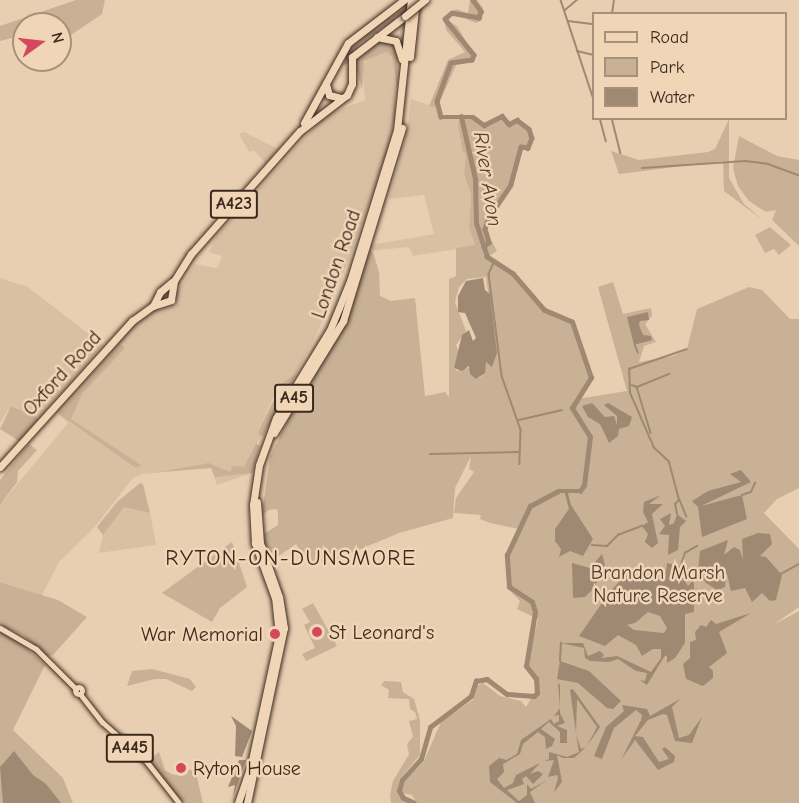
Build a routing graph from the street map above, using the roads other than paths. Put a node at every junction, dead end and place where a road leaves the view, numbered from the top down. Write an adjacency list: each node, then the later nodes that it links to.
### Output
1 (404, 0): 6 (highway)
2 (411, 0): 10 (highway, London Road / A45)
3 (416, 0): 19 (highway, London Road / A45)
4 (425, 0): 5 (highway, bridge)
5 (376, 37): 7 (highway); 10 (highway)
6 (330, 75): 7 (highway); 8 (highway)
7 (351, 76): 9 (highway)
8 (326, 84): 9 (highway); 11 (highway, Oxford Road / A423)
9 (341, 98): 11 (highway, Oxford Road / A423)
10 (400, 107): 18 (highway, London Road / A45)
11 (300, 131): 12 (highway, Oxford Road / A423)
12 (165, 292): 13 (highway); 13 (highway); 14 (highway, Oxford Road / A423)
13 (165, 302): 14 (highway, Oxford Road / A423)
14 (153, 306): 15 (highway, Oxford Road / A423)
15 (0, 467)
16 (0, 628): 17 (main road, A445)
17 (179, 803)
18 (238, 803)
19 (247, 803)

